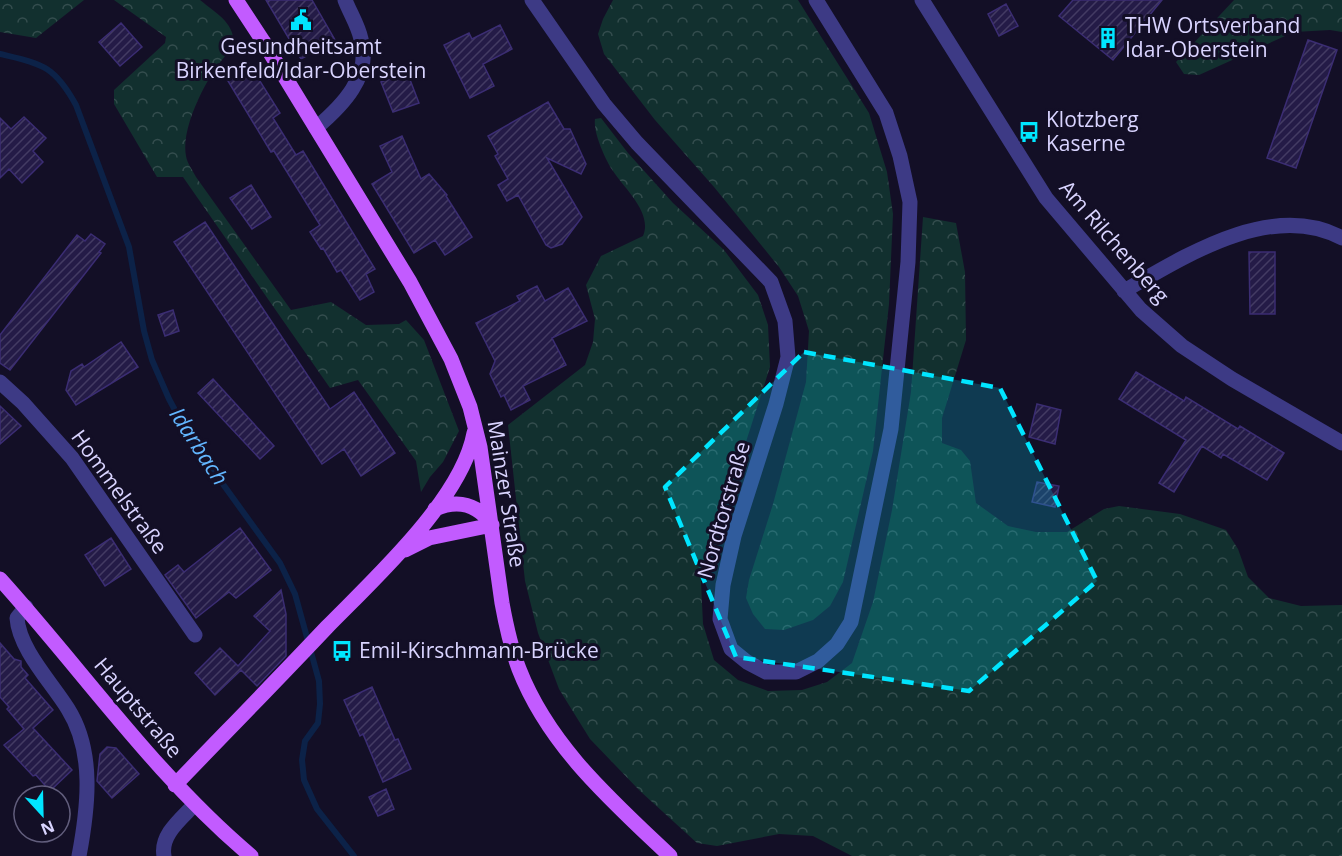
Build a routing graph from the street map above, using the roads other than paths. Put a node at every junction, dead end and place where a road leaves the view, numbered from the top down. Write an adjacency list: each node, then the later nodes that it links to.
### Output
1 (236, 0): 6 (main road, Mainzer Straße)
2 (345, 0): 6 (street)
3 (532, 0): 4 (street, Nordtorstraße)
4 (816, 0)
5 (922, 0): 8 (street, Am Rilchenberg)
6 (316, 128): 10 (main road, Mainzer Straße)
7 (1342, 238): 8 (street)
8 (1124, 291): 11 (street, Am Rilchenberg)
9 (0, 382): 17 (street, Hommelstraße)
10 (475, 428): 12 (main road); 13 (main road, Mainzer Straße)
11 (1342, 443)
12 (435, 509): 13 (main road); 14 (main road)
13 (492, 525): 14 (main road); 23 (main road, Mainzer Straße)
14 (393, 559): 18 (main road)
15 (0, 579): 16 (main road, Hauptstraße)
16 (26, 607): 18 (main road, Hauptstraße); 20 (street)
17 (195, 635)
18 (175, 785): 19 (main road, Hauptstraße)
19 (194, 805): 21 (street); 22 (main road, Hauptstraße)
20 (84, 854)
21 (164, 856)
22 (251, 856)
23 (670, 856)

